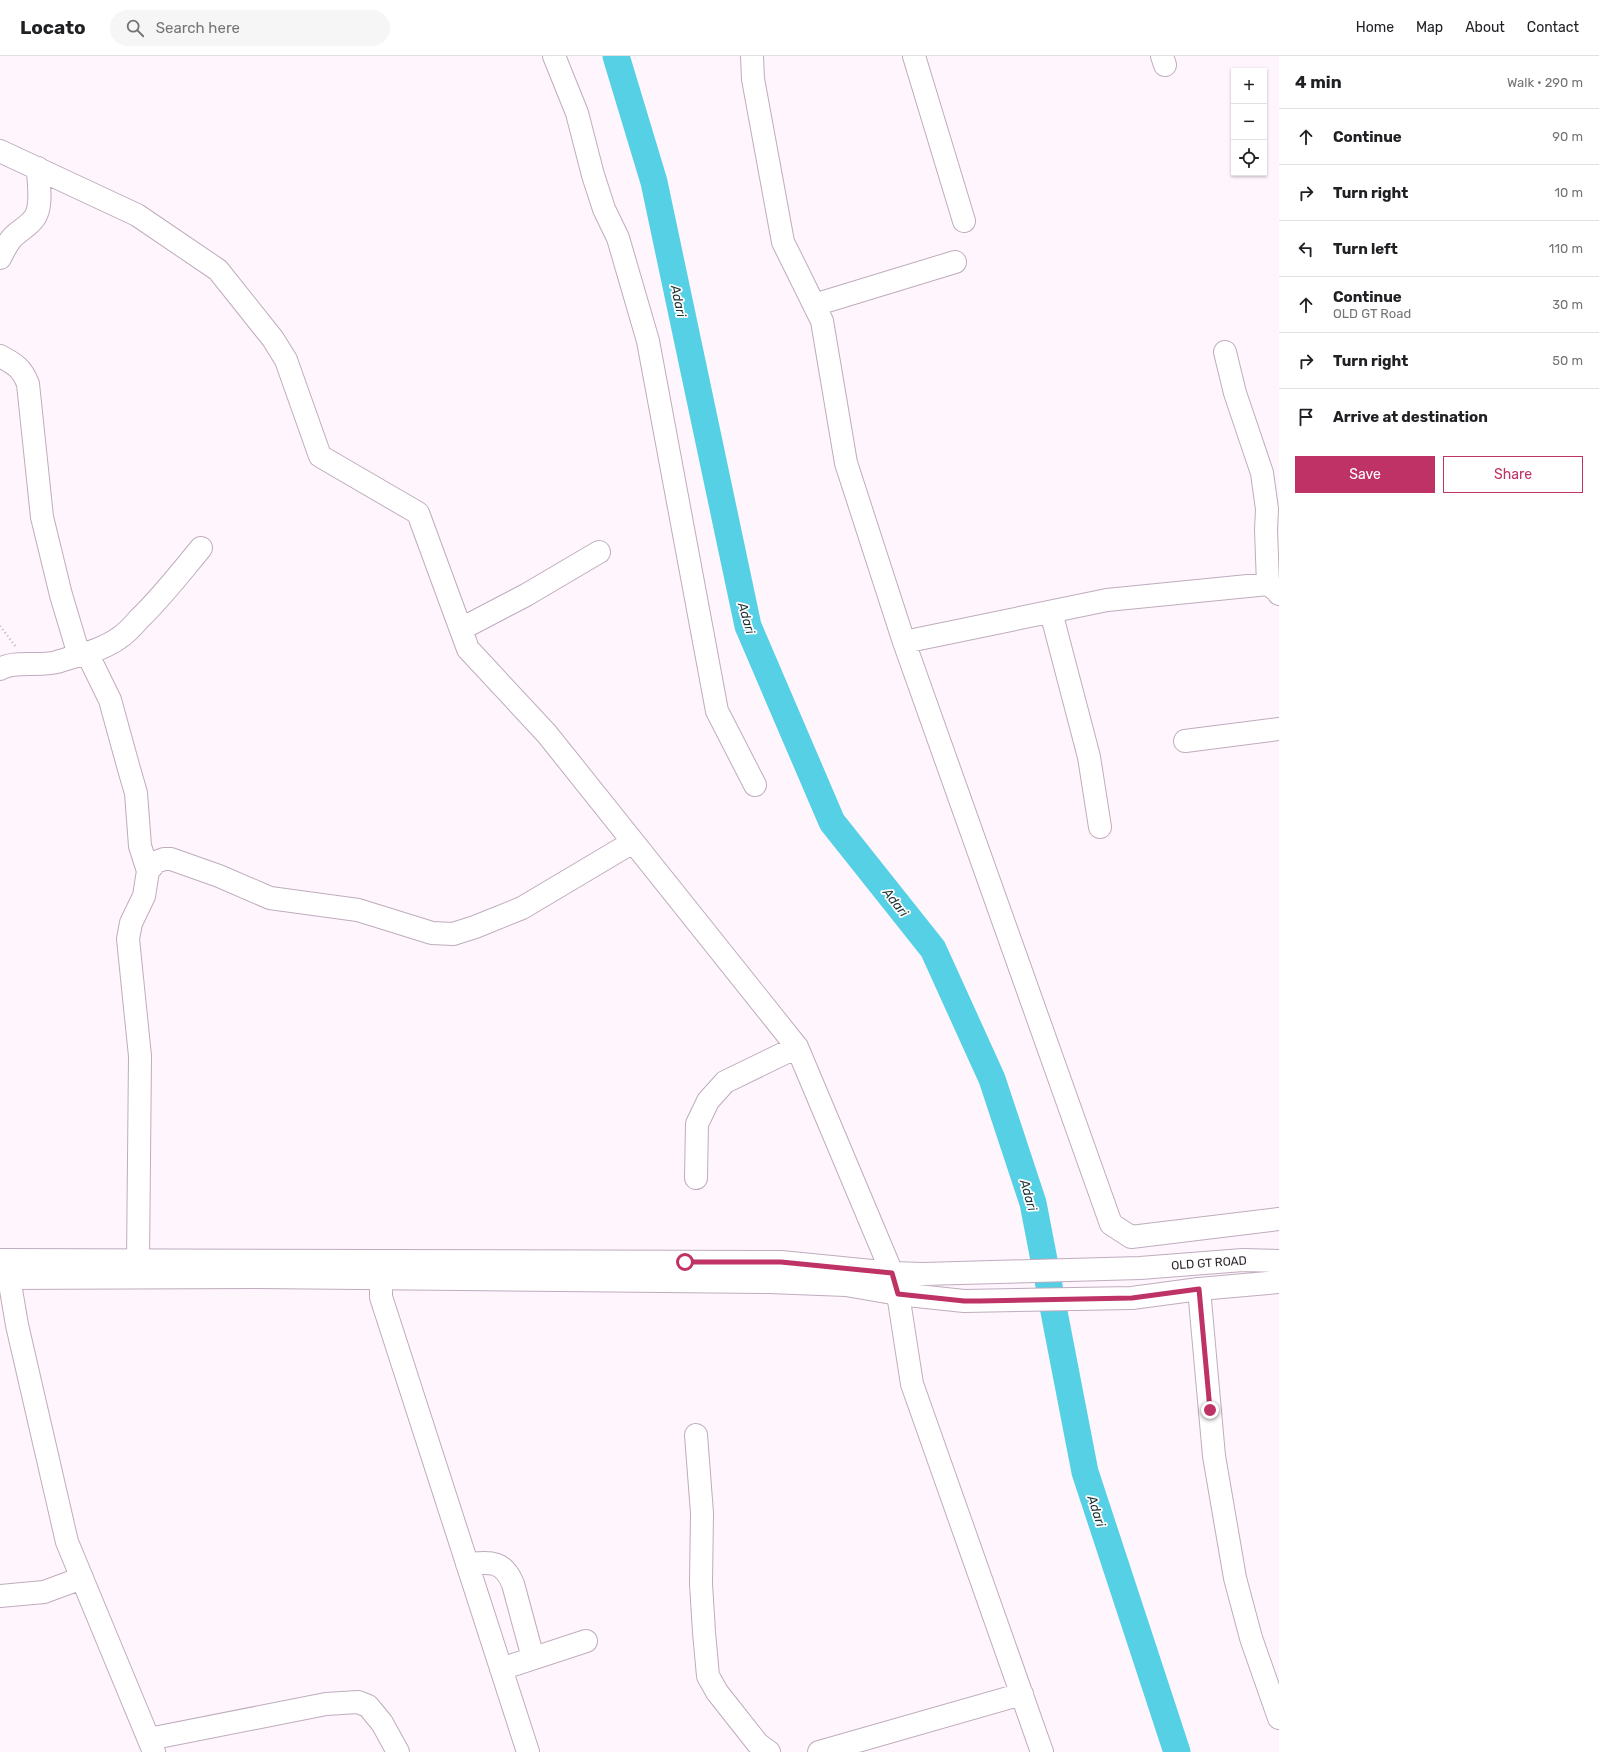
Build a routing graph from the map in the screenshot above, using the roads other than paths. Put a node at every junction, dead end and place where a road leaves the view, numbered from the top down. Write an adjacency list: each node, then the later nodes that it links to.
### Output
1 (554, 56): 22 (street)
2 (752, 56): 9 (street)
3 (914, 56): 6 (street)
4 (0, 151): 5 (street)
5 (38, 168): 7 (street); 16 (street)
6 (964, 221)
7 (0, 258)
8 (955, 262): 9 (street)
9 (814, 305): 17 (street)
10 (1225, 352): 14 (street)
11 (0, 356): 18 (street)
12 (201, 548): 18 (street)
13 (599, 552): 16 (street)
14 (1274, 589): 15 (street)
15 (1051, 612): 17 (street); 23 (street)
16 (461, 630): 24 (street)
17 (904, 642): 28 (street)
18 (83, 654): 19 (street); 25 (street)
19 (0, 669)
20 (1279, 729): 21 (street)
21 (1185, 741)
22 (755, 785)
23 (1100, 827)
24 (633, 842): 25 (street); 26 (street)
25 (148, 871): 29 (street)
26 (797, 1047): 27 (street); 32 (street)
27 (696, 1178)
28 (1279, 1219)
29 (138, 1261): 31 (street, OLD GT ROAD); 32 (street, OLD GT ROAD)
30 (1279, 1261): 32 (street, OLD GT ROAD)
31 (4, 1269): 33 (street, OLD GT ROAD); 39 (street)
32 (892, 1273): 36 (street)
33 (381, 1278): 36 (street, OLD GT ROAD); 38 (street)
34 (1279, 1282): 35 (street, OLD GT ROAD)
35 (1199, 1289): 36 (street, OLD GT ROAD); 45 (street)
36 (898, 1294): 44 (street)
37 (696, 1435): 49 (street)
38 (467, 1564): 42 (street); 43 (street)
39 (82, 1578): 40 (street); 46 (street)
40 (0, 1596)
41 (586, 1641): 42 (street)
42 (533, 1658): 43 (street)
43 (501, 1669): 48 (street)
44 (1022, 1694): 50 (street); 51 (street)
45 (1279, 1718)
46 (151, 1746): 47 (street)
47 (398, 1752)
48 (528, 1752)
49 (769, 1752)
50 (819, 1752)
51 (1042, 1752)

